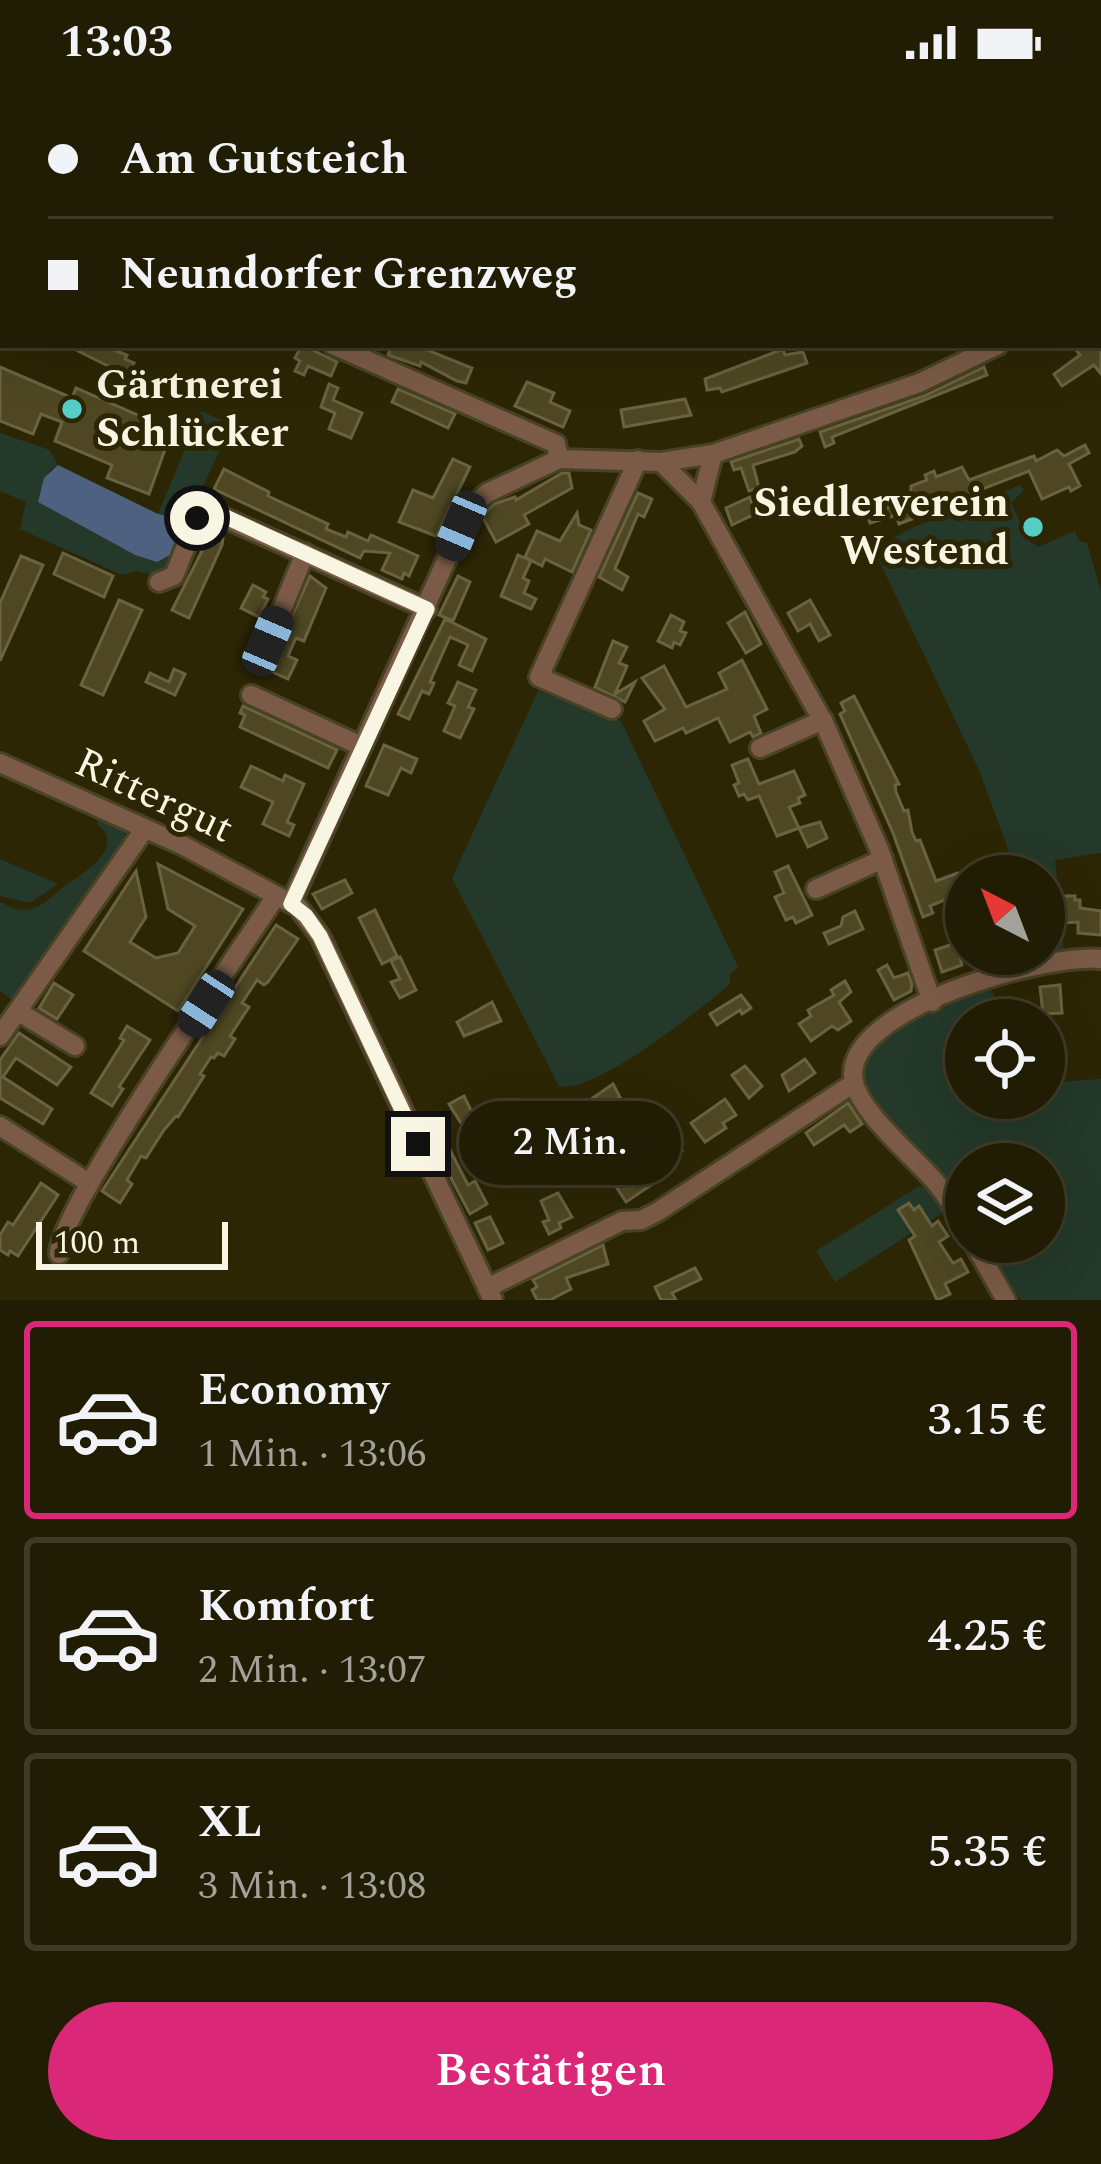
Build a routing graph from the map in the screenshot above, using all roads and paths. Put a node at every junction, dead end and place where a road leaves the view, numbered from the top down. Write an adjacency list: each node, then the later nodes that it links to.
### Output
1 (340, 348): 4 (street)
2 (992, 348): 3 (street)
3 (713, 454): 6 (street); 7 (street)
4 (559, 459): 5 (street); 10 (street)
5 (638, 460): 6 (street); 13 (street)
6 (661, 462): 7 (street)
7 (701, 502): 14 (street)
8 (305, 553): 9 (street); 10 (street); 11 (street)
9 (159, 582)
10 (427, 609): 15 (street)
11 (268, 641)
12 (251, 695): 15 (street)
13 (612, 709)
14 (823, 720): 16 (street); 19 (street)
15 (361, 746): 21 (street)
16 (760, 748)
17 (0, 763): 18 (street, Rittergut)
18 (144, 830): 21 (street, Rittergut); 24 (street)
19 (883, 859): 20 (street); 23 (street)
20 (816, 890)
21 (284, 900): 29 (street); 33 (street)
22 (1101, 959): 23 (street)
23 (932, 1002): 27 (street)
24 (19, 1012): 25 (street); 26 (street)
25 (0, 1036)
26 (75, 1046)
27 (854, 1083): 30 (street); 33 (street)
28 (0, 1126): 29 (street)
29 (89, 1183): 31 (street)
30 (945, 1197)
31 (58, 1254)
32 (985, 1263): 34 (street)
33 (490, 1294)
34 (1006, 1300)

